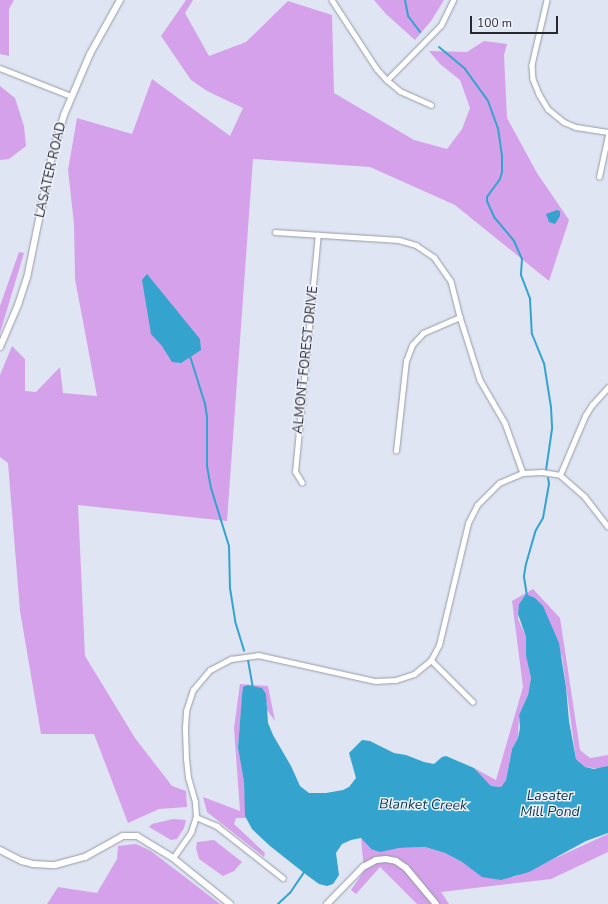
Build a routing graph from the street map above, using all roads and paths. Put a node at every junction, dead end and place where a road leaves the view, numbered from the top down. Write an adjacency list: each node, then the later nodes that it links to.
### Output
1 (120, 0): 7 (street, LASATER ROAD)
2 (332, 0): 6 (street)
3 (453, 0): 6 (street)
4 (547, 0): 9 (street)
5 (0, 68): 7 (street)
6 (387, 80): 8 (street)
7 (71, 96): 14 (street, LASATER ROAD)
8 (431, 105)
9 (608, 134): 10 (street)
10 (599, 176)
11 (275, 232): 12 (street)
12 (318, 235): 13 (street); 19 (street, ALMONT FOREST DRIVE)
13 (460, 317): 16 (street); 17 (street)
14 (0, 347)
15 (608, 387): 18 (street)
16 (396, 451)
17 (523, 473): 18 (street); 21 (street)
18 (560, 476): 20 (street)
19 (302, 483)
20 (608, 526)
21 (431, 660): 22 (street); 23 (street)
22 (473, 702)
23 (196, 817): 25 (street); 26 (street)
24 (0, 850): 25 (street)
25 (173, 858): 27 (street)
26 (283, 878)
27 (230, 904)
28 (327, 904): 29 (street)
29 (436, 904)

